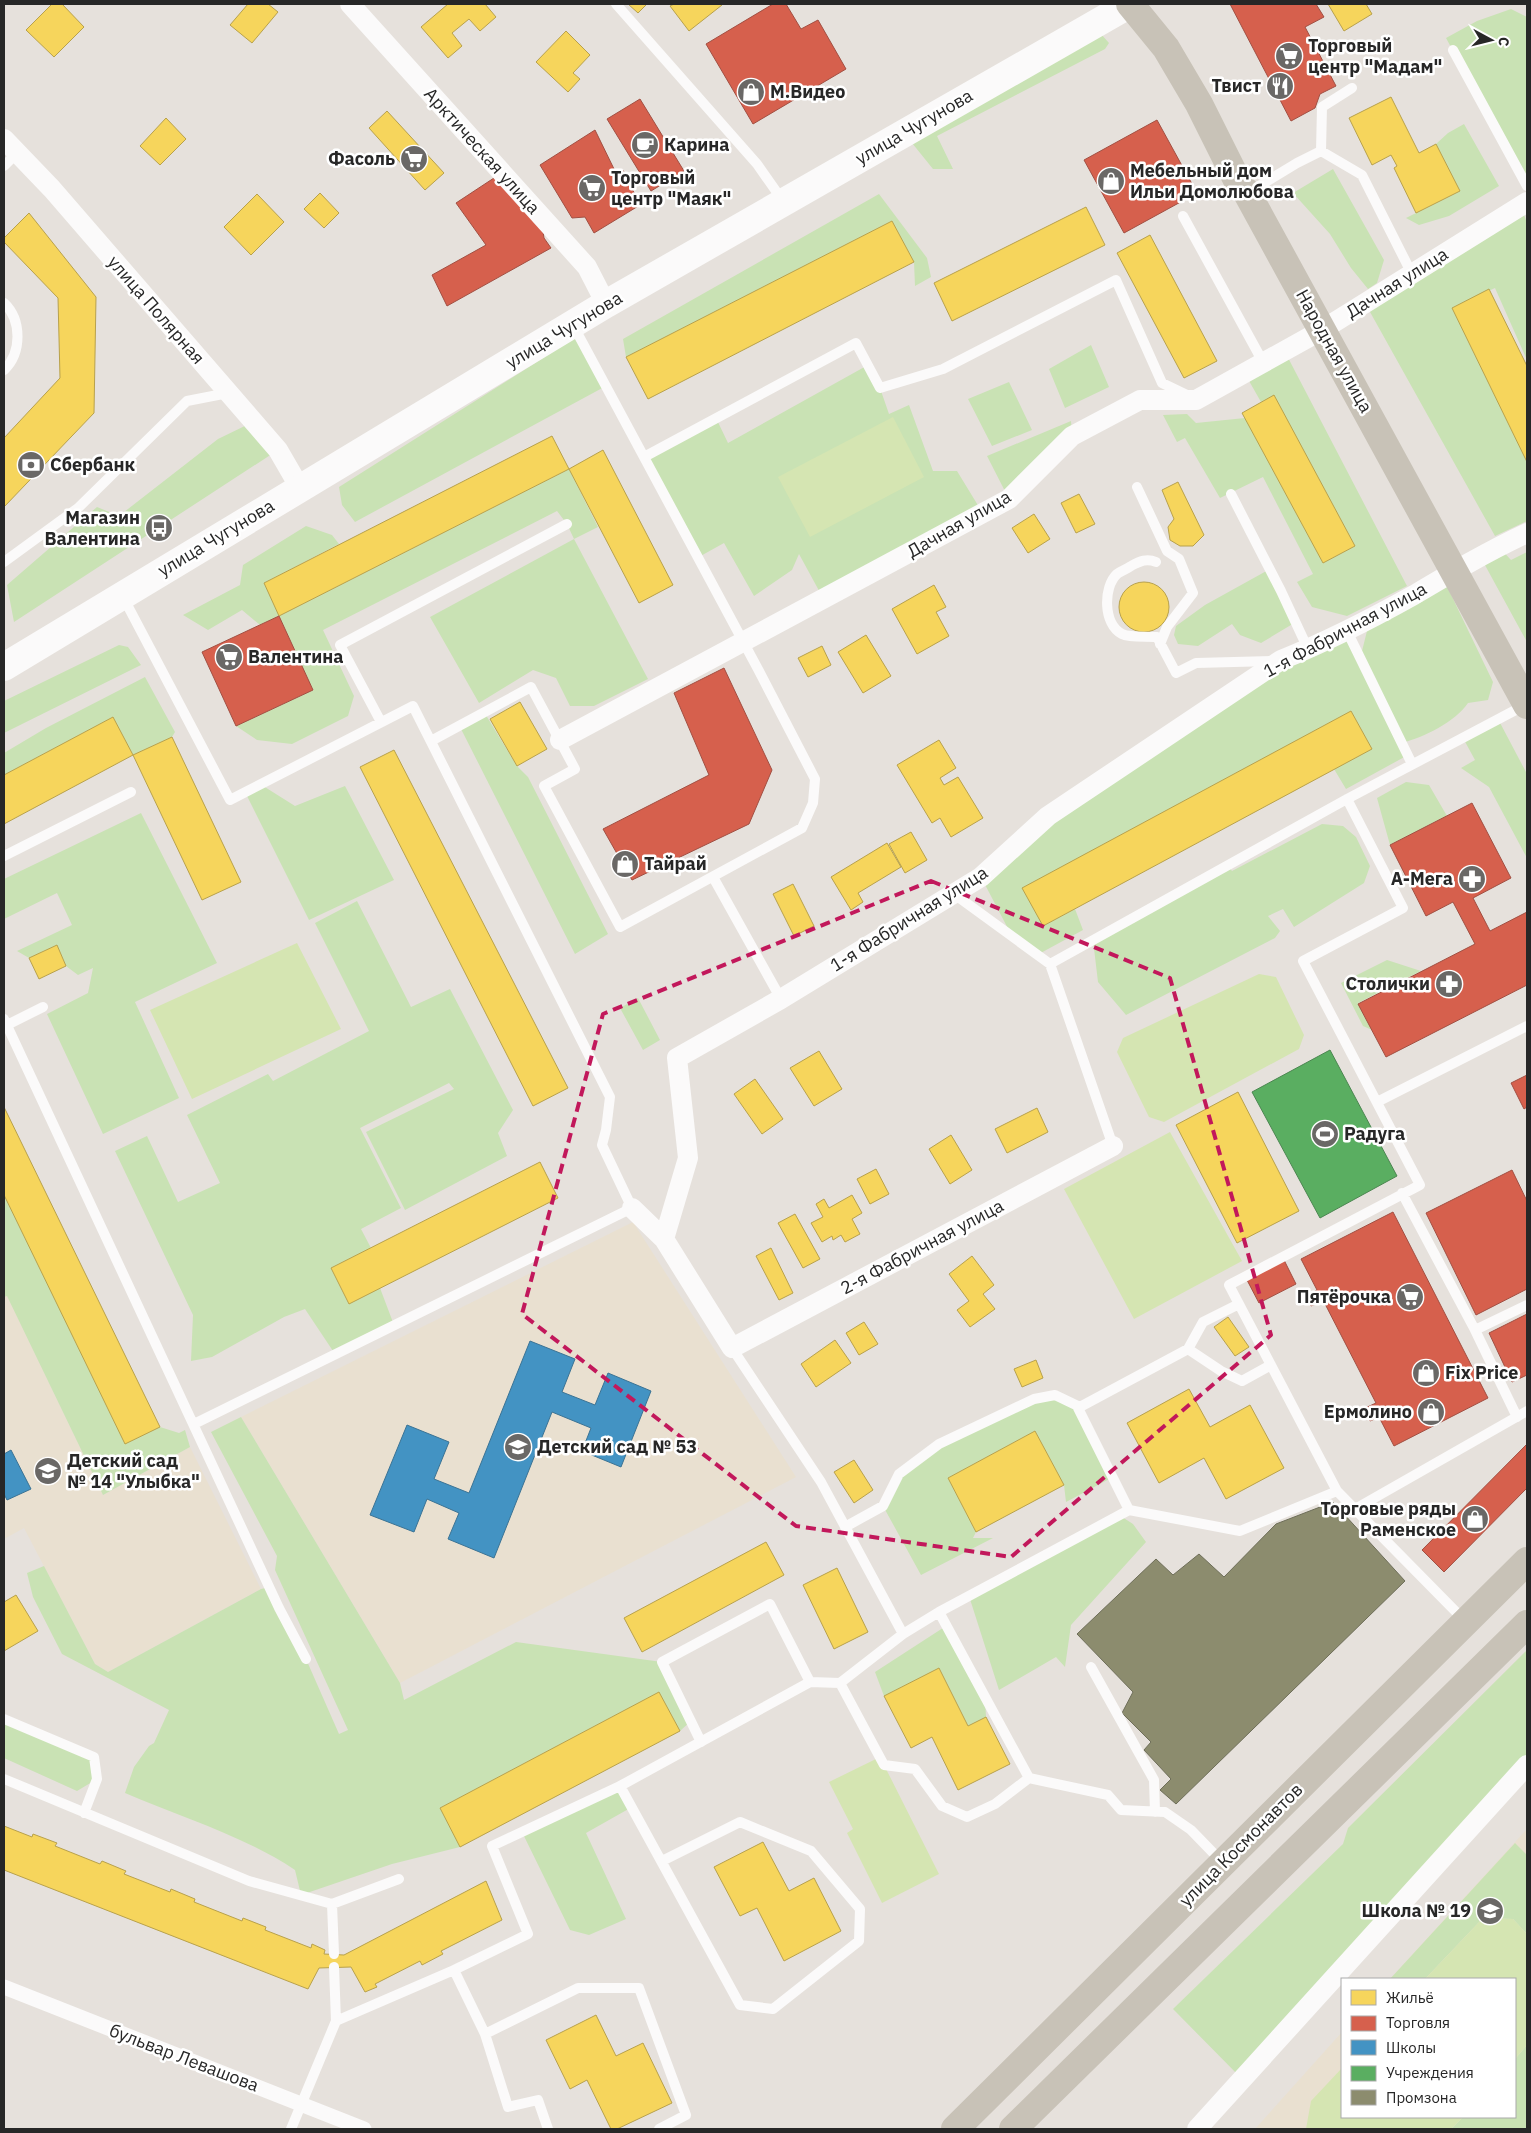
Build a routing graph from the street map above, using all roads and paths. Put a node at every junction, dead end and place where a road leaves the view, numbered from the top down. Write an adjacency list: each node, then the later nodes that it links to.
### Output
1 (350, 4): 15 (street, Арктическая улица)
2 (616, 4): 10 (lane)
3 (1130, 4): 9 (main road, Народная улица); 10 (main road, улица Чугунова)
4 (1453, 50): 8 (lane)
5 (1352, 88): 6 (lane)
6 (1321, 151): 9 (lane); 13 (lane)
7 (8, 153): 20 (street, улица Полярная)
8 (1527, 186)
9 (1247, 193): 17 (main road, Народная улица)
10 (784, 202): 15 (main road, улица Чугунова)
11 (1527, 202): 13 (street, Дачная улица)
12 (1183, 216): 18 (lane)
13 (1412, 274): 17 (street, Дачная улица)
14 (4, 303): 19 (lane)
15 (606, 304): 16 (main road, улица Чугунова)
16 (572, 324): 22 (lane); 24 (main road, улица Чугунова)
17 (1322, 330): 18 (street, Дачная улица); 30 (main road, Народная улица)
18 (1263, 362): 21 (street, Дачная улица)
19 (4, 370)
20 (228, 393): 24 (street, улица Полярная); 28 (lane)
21 (1196, 400): 22 (lane); 33 (street, Дачная улица)
22 (644, 457): 33 (lane)
23 (1137, 487): 34 (lane)
24 (300, 488): 31 (main road, улица Чугунова)
25 (1231, 494): 35 (lane)
26 (567, 524): 39 (lane)
27 (1527, 533): 30 (street, 1-я Фабричная улица)
28 (4, 562)
29 (1156, 562): 34 (lane)
30 (1455, 570): 32 (street, 1-я Фабричная улица); 38 (main road, Народная улица)
31 (122, 595): 37 (main road, улица Чугунова); 39 (lane)
32 (1346, 629): 35 (street, 1-я Фабричная улица); 42 (lane)
33 (744, 642): 40 (street, Дачная улица); 46 (lane)
34 (1160, 644): 36 (lane)
35 (1308, 649): 36 (street, 1-я Фабричная улица)
36 (1281, 660): 47 (street, 1-я Фабричная улица)
37 (6, 661)
38 (1527, 705): 42 (lane)
39 (381, 722): 41 (lane)
40 (560, 740): 41 (lane); 46 (lane)
41 (431, 741): 56 (lane)
42 (1412, 764): 44 (lane)
43 (131, 792): 45 (lane)
44 (1347, 799): 48 (lane); 53 (lane)
45 (4, 856)
46 (713, 877): 49 (lane)
47 (954, 894): 48 (lane); 49 (street, 1-я Фабричная улица)
48 (1050, 964): 54 (lane)
49 (781, 998): 57 (street, 1-я Фабричная улица)
50 (43, 1007): 51 (lane)
51 (5, 1022): 67 (lane)
52 (1527, 1026): 53 (lane)
53 (1376, 1102): 55 (lane)
54 (1113, 1146): 61 (street, 2-я Фабричная улица)
55 (1402, 1194): 58 (lane); 60 (lane)
56 (632, 1208): 57 (street); 67 (lane)
57 (664, 1239): 61 (street)
58 (1239, 1304): 62 (lane); 63 (lane)
59 (1527, 1305): 60 (lane)
60 (1475, 1330): 66 (lane)
61 (732, 1348): 71 (lane)
62 (1188, 1349): 63 (lane); 64 (lane)
63 (1271, 1365): 68 (lane)
64 (1080, 1406): 70 (lane); 71 (lane)
65 (1527, 1411): 66 (lane)
66 (1517, 1416): 69 (lane)
67 (194, 1424): 77 (lane)
68 (1337, 1491): 69 (lane); 70 (lane)
69 (1355, 1509): 74 (lane)
70 (1129, 1510): 73 (lane)
71 (845, 1527): 76 (lane)
72 (1527, 1561): 74 (main road, улица Космонавтов)
73 (939, 1612): 76 (lane); 84 (lane)
74 (1466, 1622): 90 (main road, улица Космонавтов)
75 (1527, 1624): 105 (main road)
76 (902, 1634): 80 (lane)
77 (306, 1659)
78 (1091, 1667): 87 (lane)
79 (810, 1682): 80 (lane); 82 (lane); 82 (lane)
80 (840, 1683): 84 (lane)
81 (4, 1719): 88 (lane)
82 (701, 1742): 86 (lane)
83 (1527, 1765): 106 (street)
84 (1029, 1778): 87 (lane)
85 (4, 1780): 88 (lane)
86 (620, 1786): 89 (lane); 95 (lane)
87 (1155, 1812): 90 (lane)
88 (84, 1813): 92 (lane)
89 (662, 1861): 89 (lane)
90 (1223, 1863): 104 (main road, улица Космонавтов)
91 (399, 1879): 92 (lane)
92 (332, 1904): 93 (lane)
93 (334, 1954)
94 (334, 1967): 97 (lane)
95 (454, 1970): 97 (lane); 98 (lane)
96 (4, 1987): 99 (street, бульвар Левашова)
97 (336, 2020): 99 (lane)
98 (484, 2034): 102 (lane); 103 (lane)
99 (301, 2103): 100 (lane); 101 (street, бульвар Левашова)
100 (290, 2129)
101 (364, 2129)
102 (548, 2129)
103 (659, 2129)
104 (955, 2129)
105 (1014, 2129)
106 (1197, 2129)

